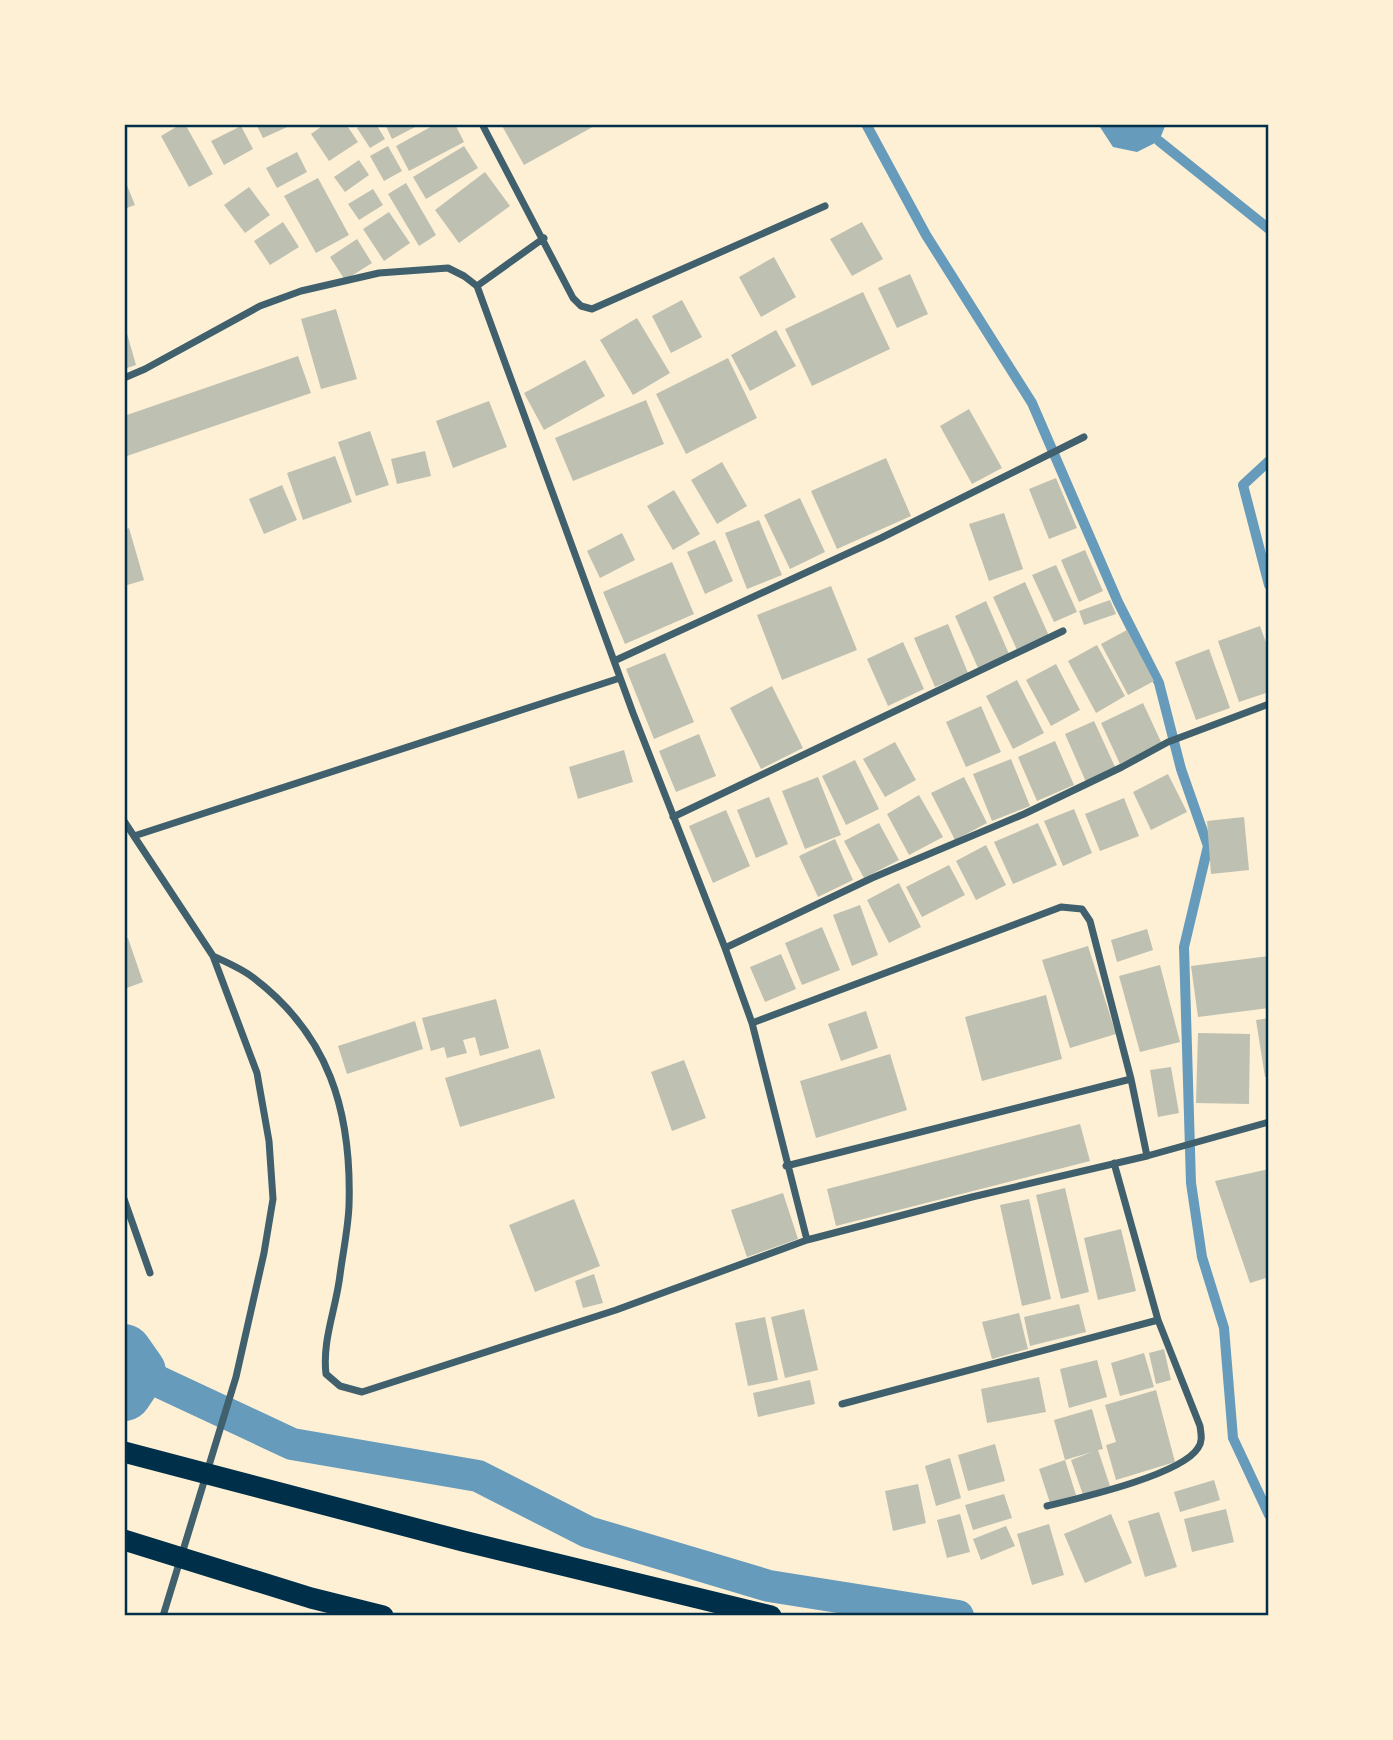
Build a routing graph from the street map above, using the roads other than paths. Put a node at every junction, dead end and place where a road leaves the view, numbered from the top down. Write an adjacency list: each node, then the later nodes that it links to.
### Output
1 (482, 124): 3 (street)
2 (825, 206): 3 (street)
3 (544, 239): 4 (street)
4 (478, 286): 5 (street); 8 (street)
5 (124, 378)
6 (1083, 437): 8 (street)
7 (1063, 631): 11 (street)
8 (614, 661): 9 (street)
9 (620, 678): 11 (street); 13 (street)
10 (1269, 704): 14 (street)
11 (673, 817): 14 (street)
12 (124, 821): 13 (street)
13 (134, 836): 15 (street)
14 (725, 948): 16 (street)
15 (213, 956): 23 (street); 30 (street)
16 (752, 1023): 17 (street); 21 (street)
17 (1131, 1079): 19 (street); 21 (street)
18 (1269, 1122): 19 (street)
19 (1147, 1156): 20 (street)
20 (1114, 1163): 23 (street); 25 (street)
21 (786, 1166): 23 (street)
22 (124, 1199): 24 (street)
23 (807, 1240)
24 (150, 1273)
25 (1158, 1320): 26 (street); 28 (street)
26 (842, 1404)
27 (129, 1454): 32 (highway)
28 (1047, 1506)
29 (124, 1540): 31 (highway)
30 (163, 1616)
31 (383, 1616)
32 (771, 1616)

